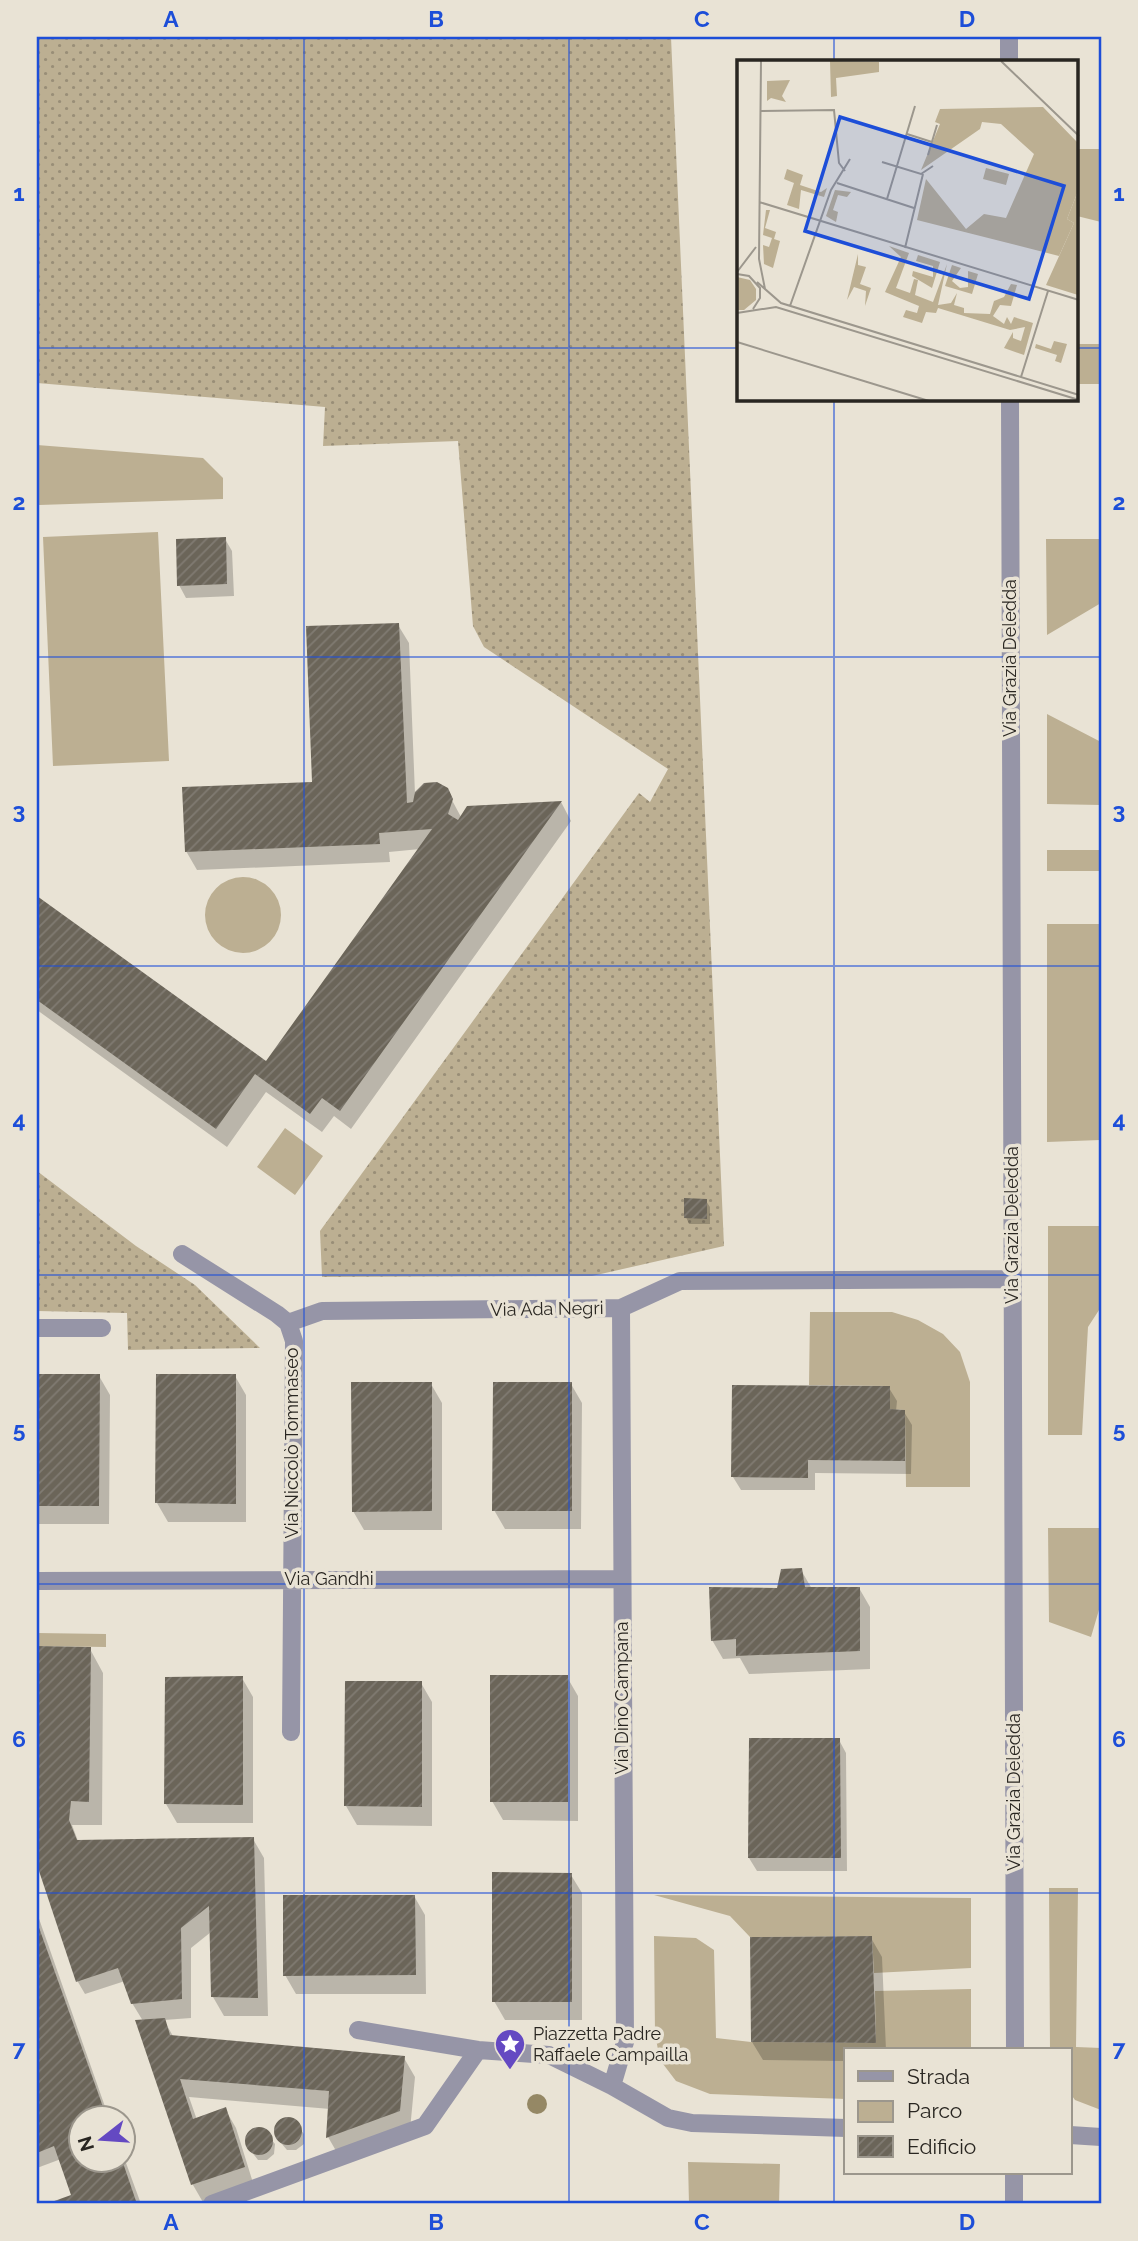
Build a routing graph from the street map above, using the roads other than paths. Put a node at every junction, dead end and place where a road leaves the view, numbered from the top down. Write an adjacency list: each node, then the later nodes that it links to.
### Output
1 (1009, 37): 2 (street)
2 (1009, 60)
3 (1010, 401): 5 (street, Via Grazia Deledda)
4 (182, 1254): 7 (street, Via Niccolò Tommaseo)
5 (1012, 1279): 6 (street, Via Ada Negri); 15 (street, Via Grazia Deledda)
6 (621, 1308): 7 (street, Via Ada Negri); 11 (street, Via Dino Campana)
7 (288, 1323): 10 (street, Via Niccolò Tommaseo)
8 (37, 1328): 9 (street)
9 (102, 1328)
10 (292, 1579): 11 (street, Via Gandhi); 12 (street, Via Gandhi); 13 (street, Via Niccolò Tommaseo)
11 (621, 1579): 17 (street, Via Dino Campana)
12 (37, 1581)
13 (290, 1732)
14 (358, 2030): 16 (street)
15 (1015, 2048)
16 (478, 2050): 17 (street); 22 (street)
17 (612, 2086): 18 (street)
18 (844, 2128)
19 (1072, 2136): 20 (street)
20 (1101, 2137)
21 (1014, 2174): 23 (street)
22 (212, 2204)
23 (1014, 2204)

